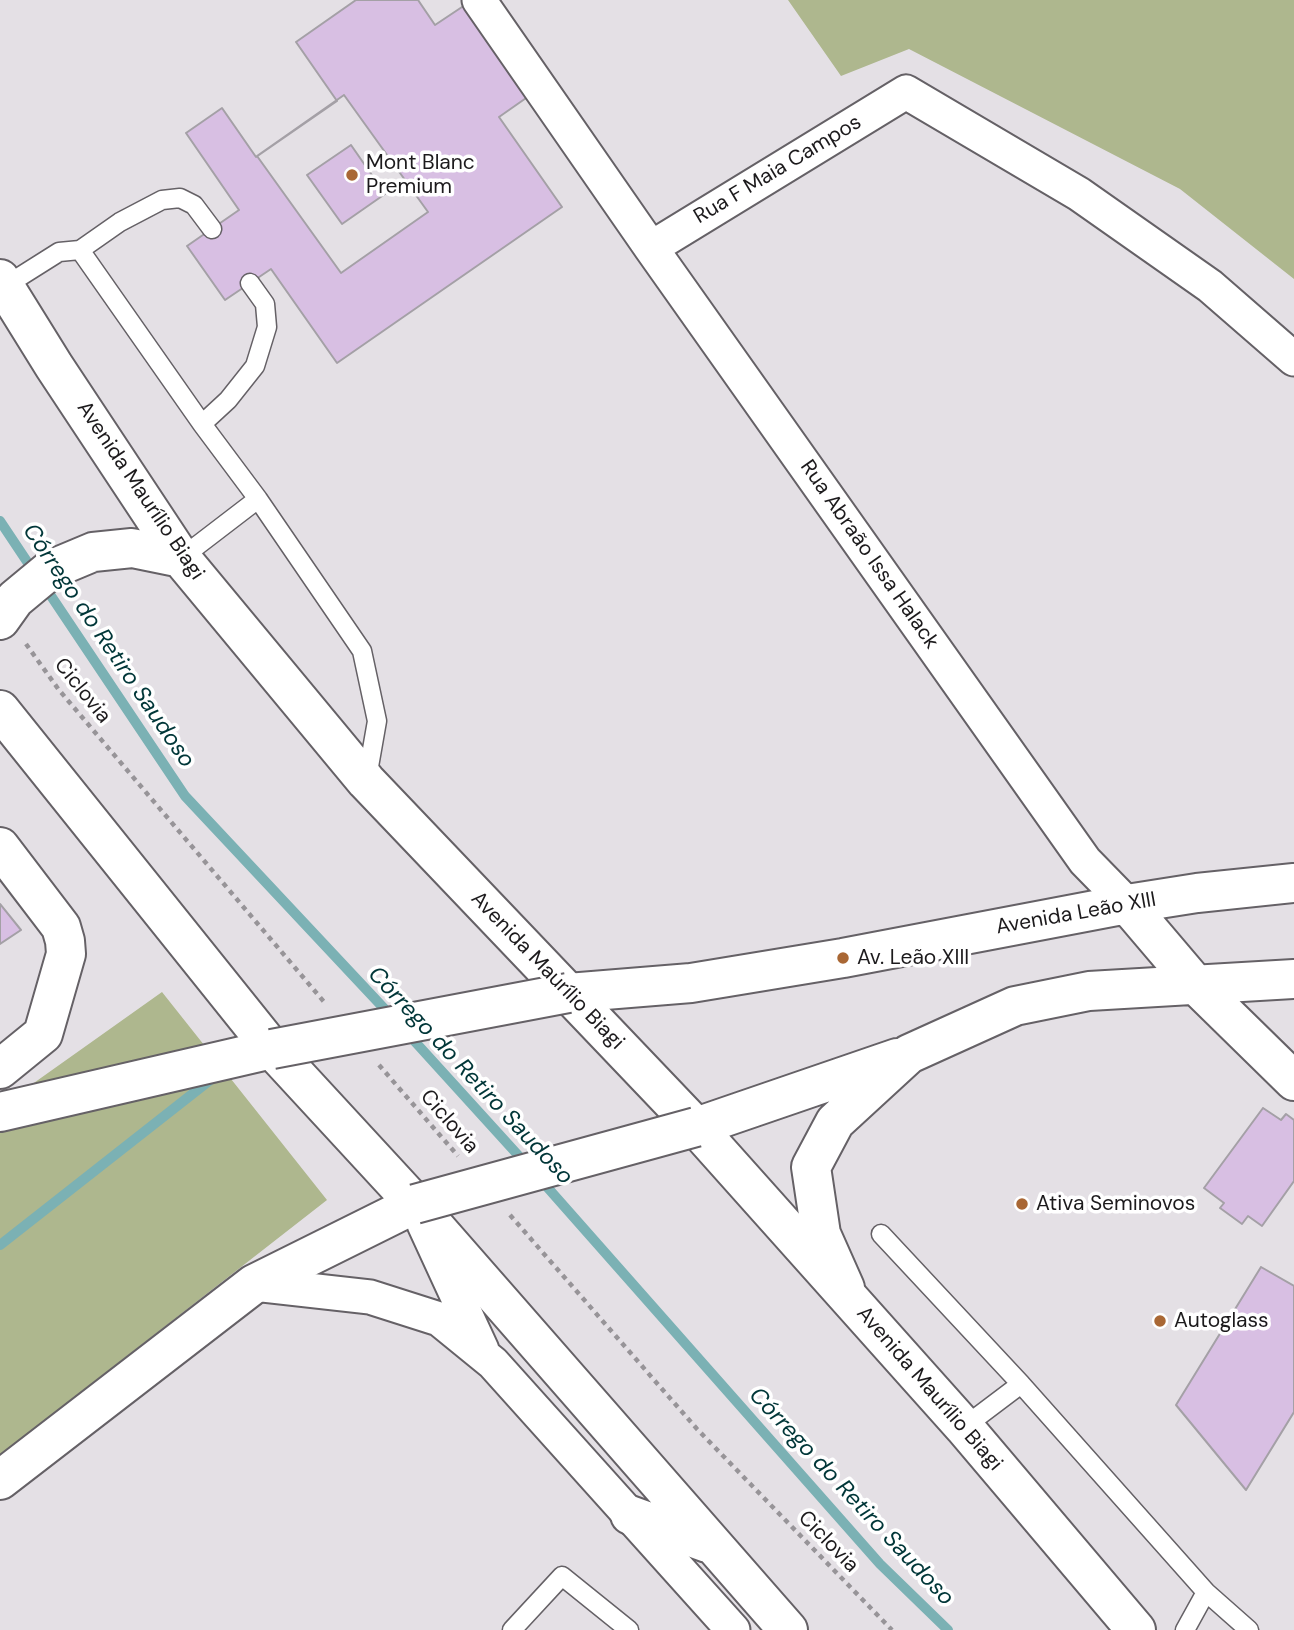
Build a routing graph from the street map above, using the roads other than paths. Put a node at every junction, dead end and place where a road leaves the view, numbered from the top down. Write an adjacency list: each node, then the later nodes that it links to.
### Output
1 (479, 0): 3 (street, Rua Abraão Issa Halack)
2 (212, 229): 4 (lane)
3 (651, 248): 7 (street, Rua F Maia Campos); 16 (street, Rua Abraão Issa Halack)
4 (80, 250): 5 (lane); 8 (lane)
5 (3, 282): 10 (main road, Avenida Maurílio Biagi)
6 (250, 283): 8 (lane)
7 (1294, 359)
8 (202, 424): 9 (lane)
9 (258, 499): 10 (lane); 13 (lane)
10 (181, 558): 11 (main road); 13 (main road, Avenida Maurílio Biagi)
11 (12, 619)
12 (0, 710): 20 (main road)
13 (366, 781): 19 (main road, Avenida Maurílio Biagi)
14 (0, 846): 22 (main road)
15 (1294, 883): 16 (main road, Avenida Leão XIII)
16 (1127, 904): 18 (main road, Rua Abraão Issa Halack); 19 (main road, Avenida Leão XIII)
17 (1294, 979): 18 (main road)
18 (1195, 984): 21 (main road); 23 (main road, Rua Abraão Issa Halack)
19 (568, 993): 20 (main road, Avenida Leão XIII, bridge); 25 (main road, Avenida Maurílio Biagi)
20 (272, 1049): 24 (main road, Avenida Leão XIII); 26 (main road)
21 (909, 1054): 25 (main road); 29 (main road)
22 (0, 1069)
23 (1294, 1081)
24 (0, 1112)
25 (696, 1127): 26 (main road, bridge); 29 (main road, Avenida Maurílio Biagi)
26 (415, 1204): 28 (main road); 30 (street); 35 (main road)
27 (881, 1234): 31 (lane)
28 (254, 1284): 30 (street); 33 (main road)
29 (848, 1296): 32 (main road, Avenida Maurílio Biagi)
30 (484, 1355): 34 (street)
31 (1021, 1384): 32 (lane); 36 (lane)
32 (964, 1427): 41 (main road, Avenida Maurílio Biagi)
33 (0, 1480)
34 (630, 1515): 35 (main road); 39 (street)
35 (711, 1544): 40 (main road)
36 (1206, 1592): 42 (lane); 43 (lane)
37 (512, 1630): 38 (lane)
38 (629, 1630)
39 (733, 1630)
40 (788, 1630)
41 (1136, 1630)
42 (1185, 1630)
43 (1249, 1630)

